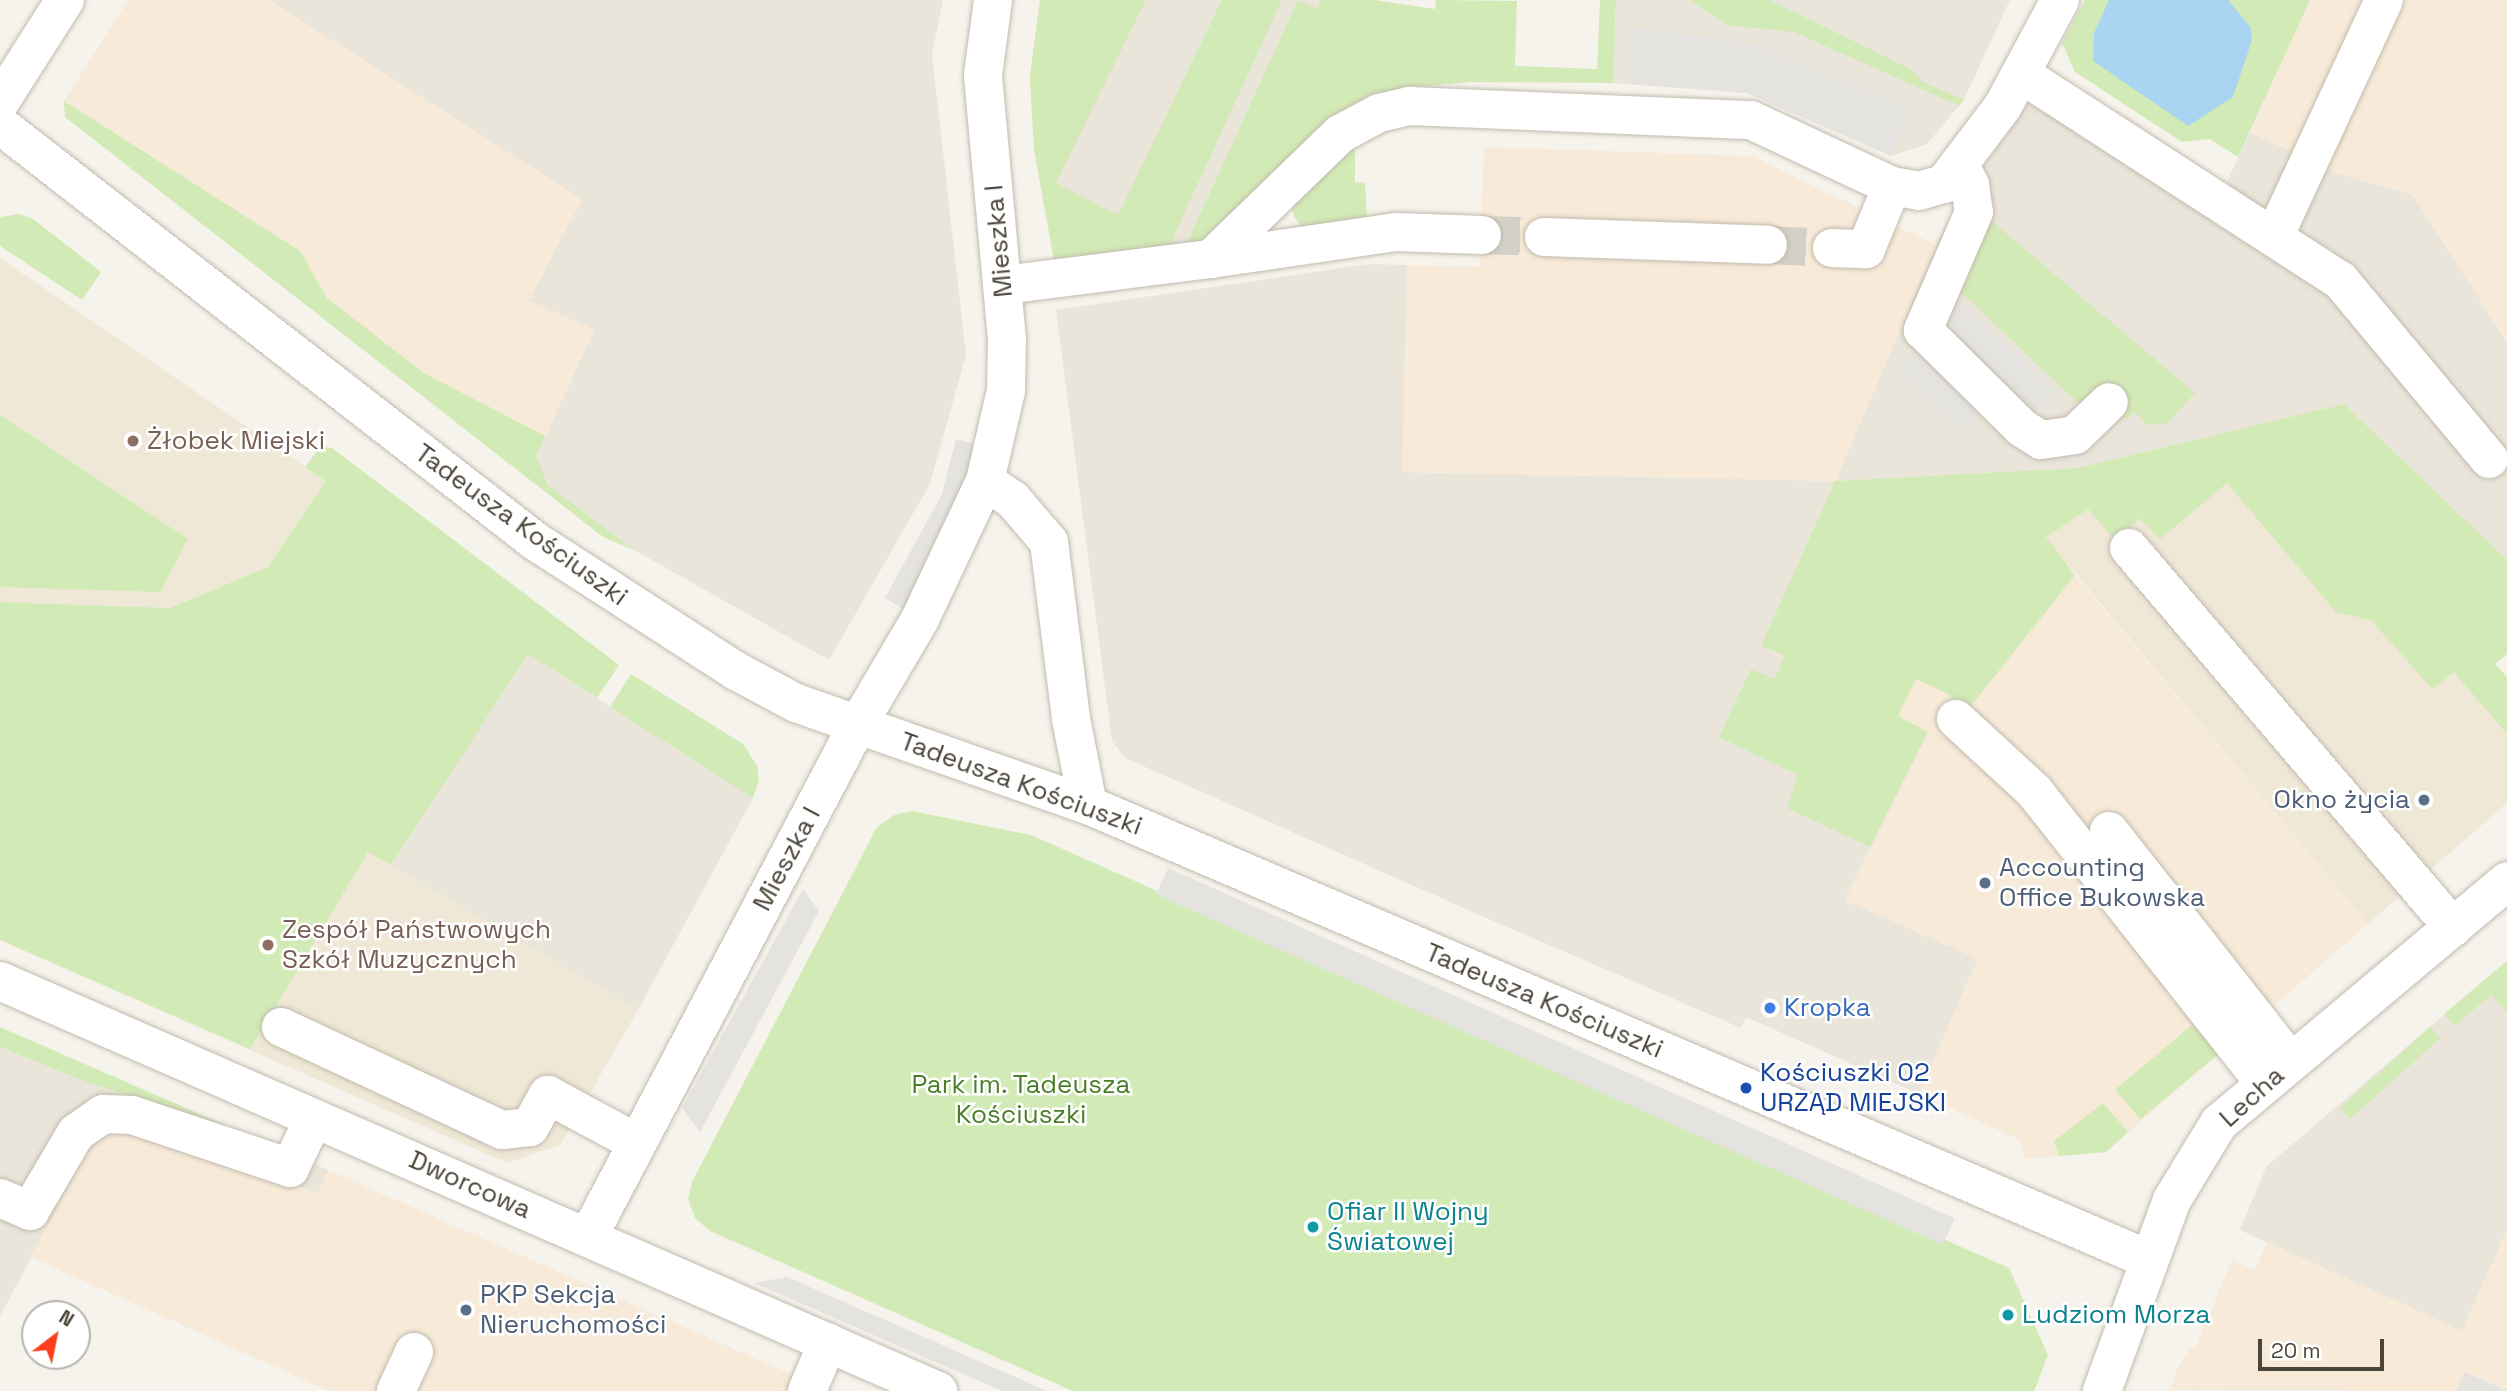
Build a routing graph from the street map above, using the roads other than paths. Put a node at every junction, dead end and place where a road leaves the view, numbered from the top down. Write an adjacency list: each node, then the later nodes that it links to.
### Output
1 (65, 0): 6 (street)
2 (993, 0): 16 (street, Mieszka I)
3 (2060, 0): 5 (street)
4 (2384, 0): 12 (street)
5 (2021, 74): 8 (street); 12 (street)
6 (0, 102)
7 (0, 125): 22 (street, Tadeusza Kościuszki)
8 (1959, 164): 9 (street); 17 (street)
9 (1892, 186): 14 (street); 15 (street)
10 (1482, 235): 15 (street)
11 (1544, 237): 13 (street)
12 (2274, 237): 18 (street)
13 (1769, 245)
14 (1832, 248)
15 (1211, 259): 16 (street)
16 (1004, 285): 19 (street, Mieszka I)
17 (2109, 402)
18 (2489, 459)
19 (985, 481): 22 (street, Mieszka I); 23 (street)
20 (2129, 548): 26 (street)
21 (1956, 719): 29 (street)
22 (857, 726): 23 (street, Tadeusza Kościuszki); 31 (street, Mieszka I)
23 (1088, 805): 34 (street, Tadeusza Kościuszki)
24 (2109, 831): 29 (street)
25 (2507, 881): 26 (street, Lecha)
26 (2453, 927): 29 (street, Lecha)
27 (0, 981): 30 (street, Dworcowa)
28 (281, 1027): 31 (street)
29 (2278, 1073): 34 (street, Lecha)
30 (314, 1118): 32 (street); 33 (street, Dworcowa)
31 (637, 1143): 33 (street, Mieszka I)
32 (0, 1198)
33 (587, 1237): 35 (street, Dworcowa)
34 (2148, 1259): 40 (street, Lecha)
35 (828, 1342): 38 (street); 39 (street, Dworcowa)
36 (414, 1352): 37 (street)
37 (396, 1391)
38 (807, 1391)
39 (938, 1391)
40 (2102, 1391)

